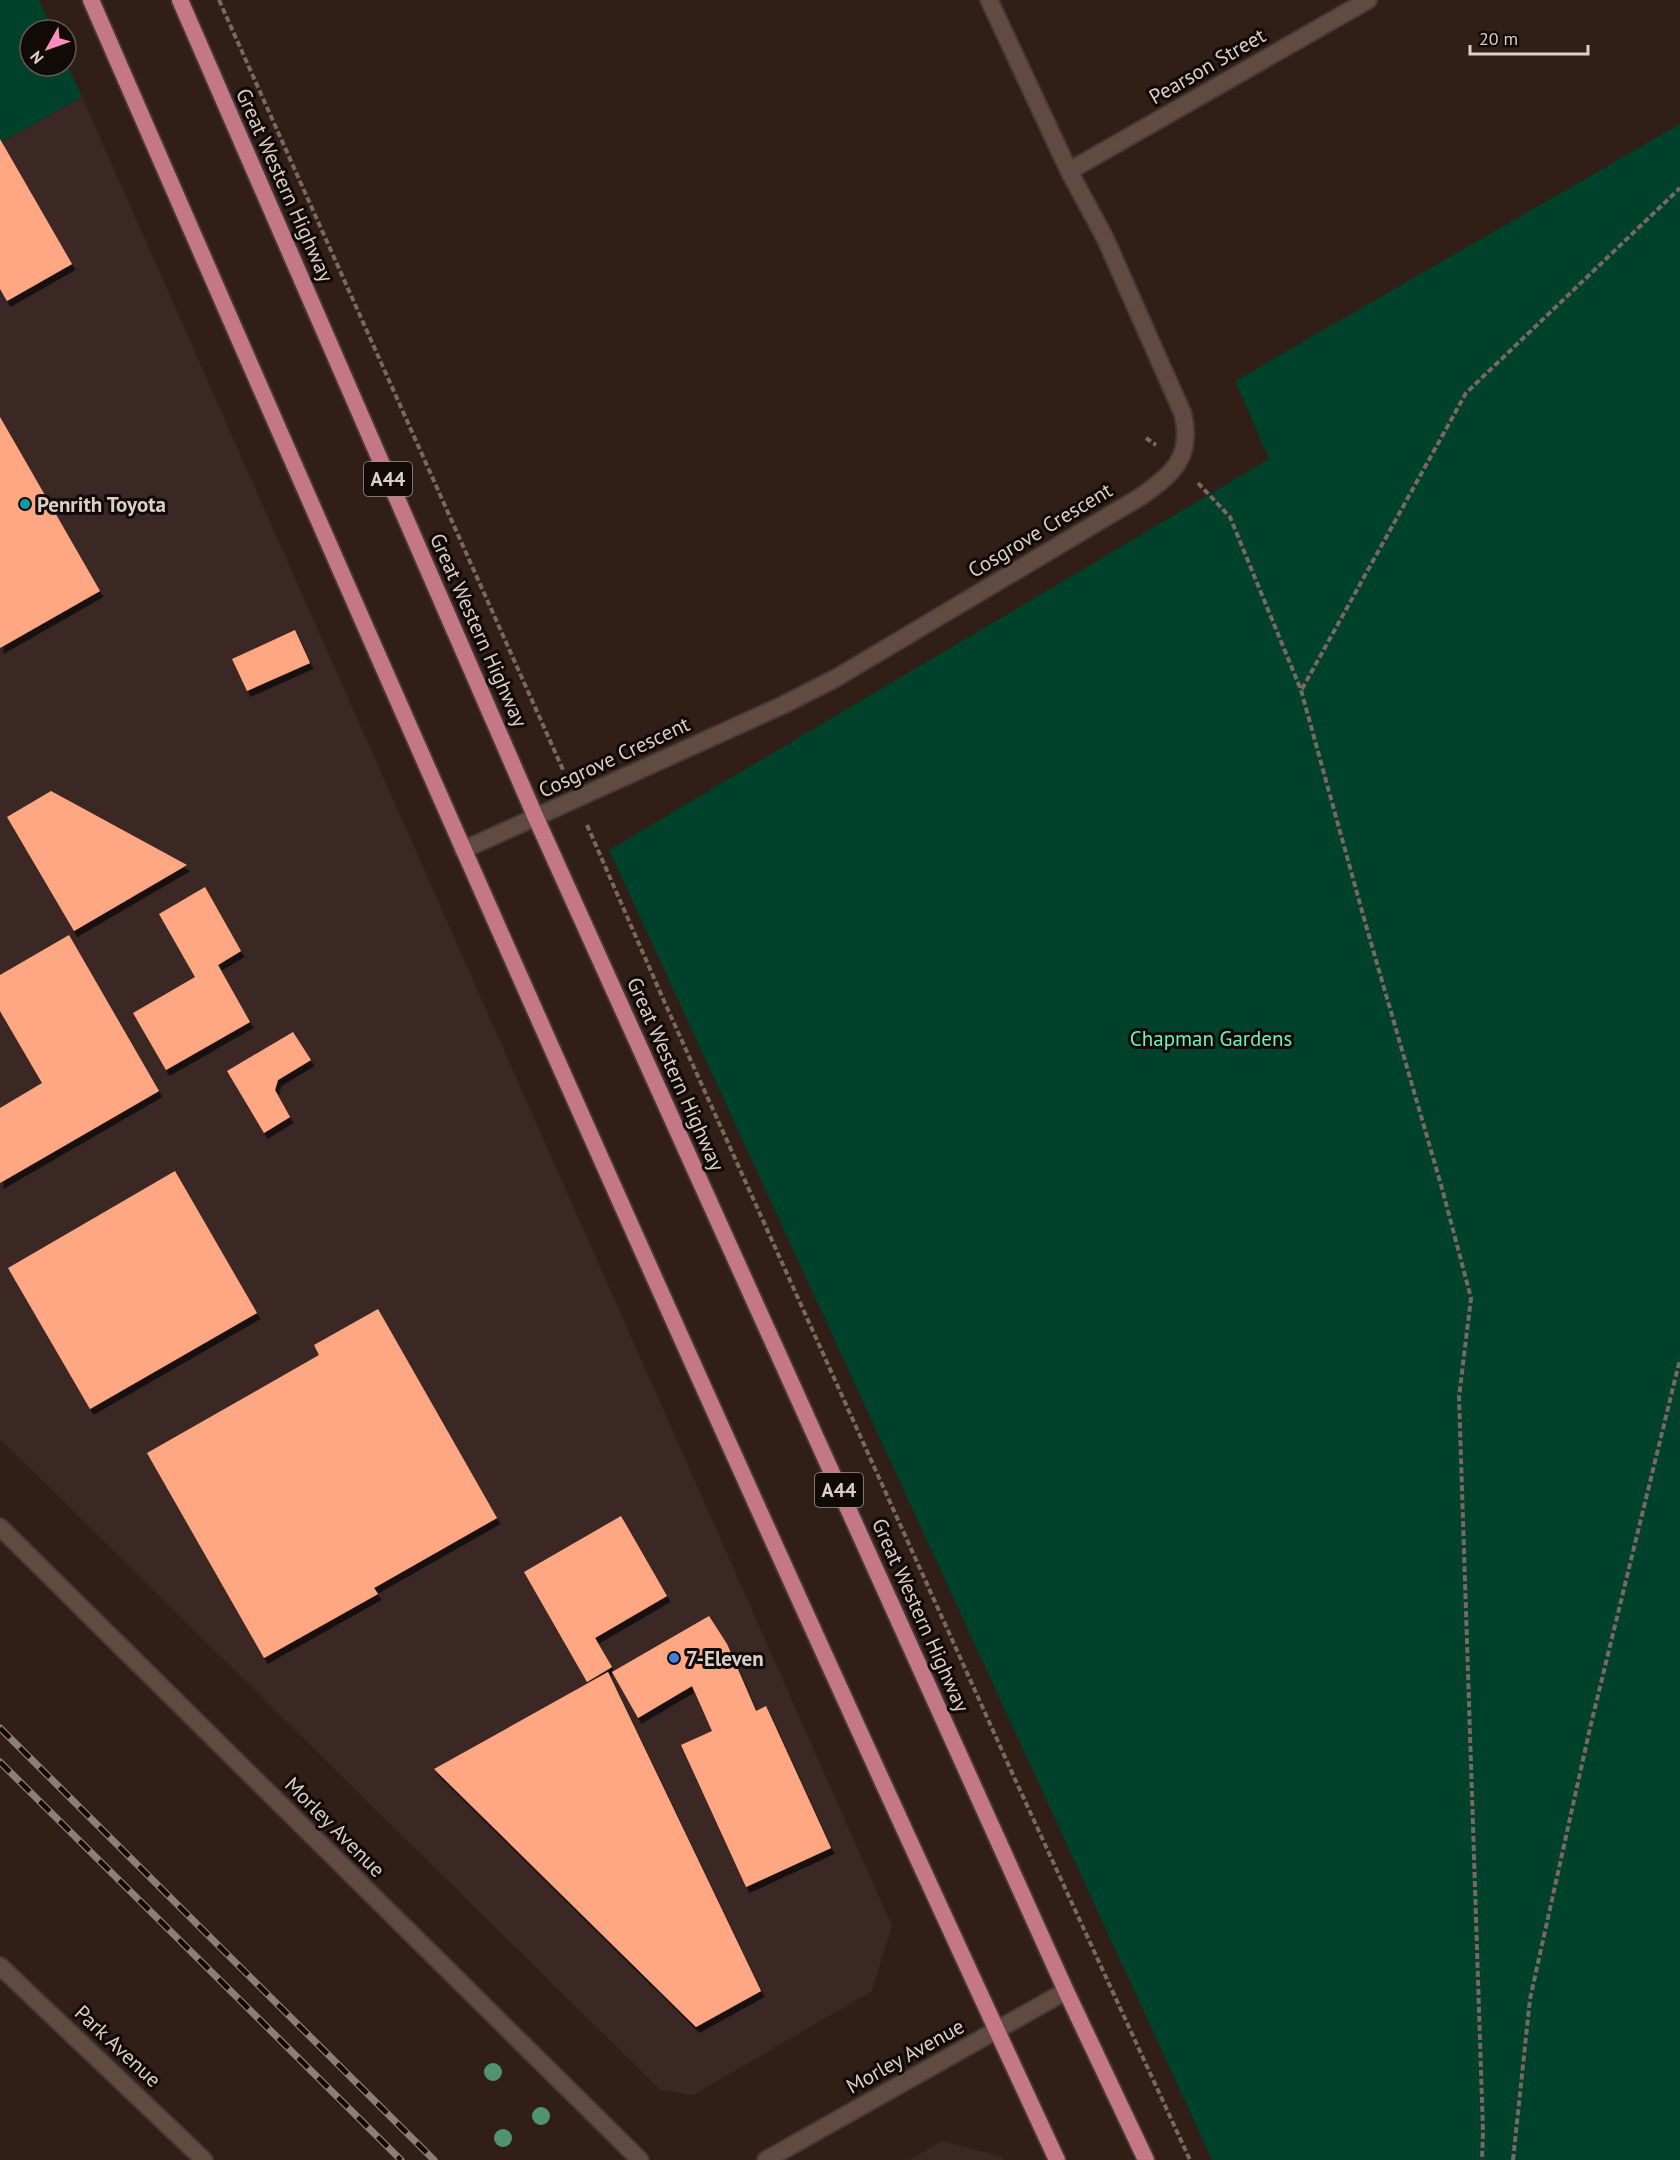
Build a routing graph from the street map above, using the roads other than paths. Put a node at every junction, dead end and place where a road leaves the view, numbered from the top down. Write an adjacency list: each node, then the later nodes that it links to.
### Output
1 (91, 0): 7 (highway)
2 (180, 0): 6 (highway, Great Western Highway / A44)
3 (988, 0): 5 (street, Cosgrove Crescent)
4 (1368, 0): 5 (street, Pearson Street)
5 (1068, 171): 6 (street, Cosgrove Crescent)
6 (536, 818): 7 (street, Cosgrove Crescent); 10 (highway, Great Western Highway / A44)
7 (463, 850): 11 (highway)
8 (0, 1527): 13 (street, Morley Avenue)
9 (0, 1966): 12 (street, Park Avenue)
10 (1066, 1991): 11 (street, Morley Avenue); 16 (highway, Great Western Highway / A44)
11 (996, 2030): 14 (street, Morley Avenue); 15 (highway)
12 (204, 2160)
13 (640, 2160)
14 (766, 2160)
15 (1057, 2160)
16 (1146, 2160)

